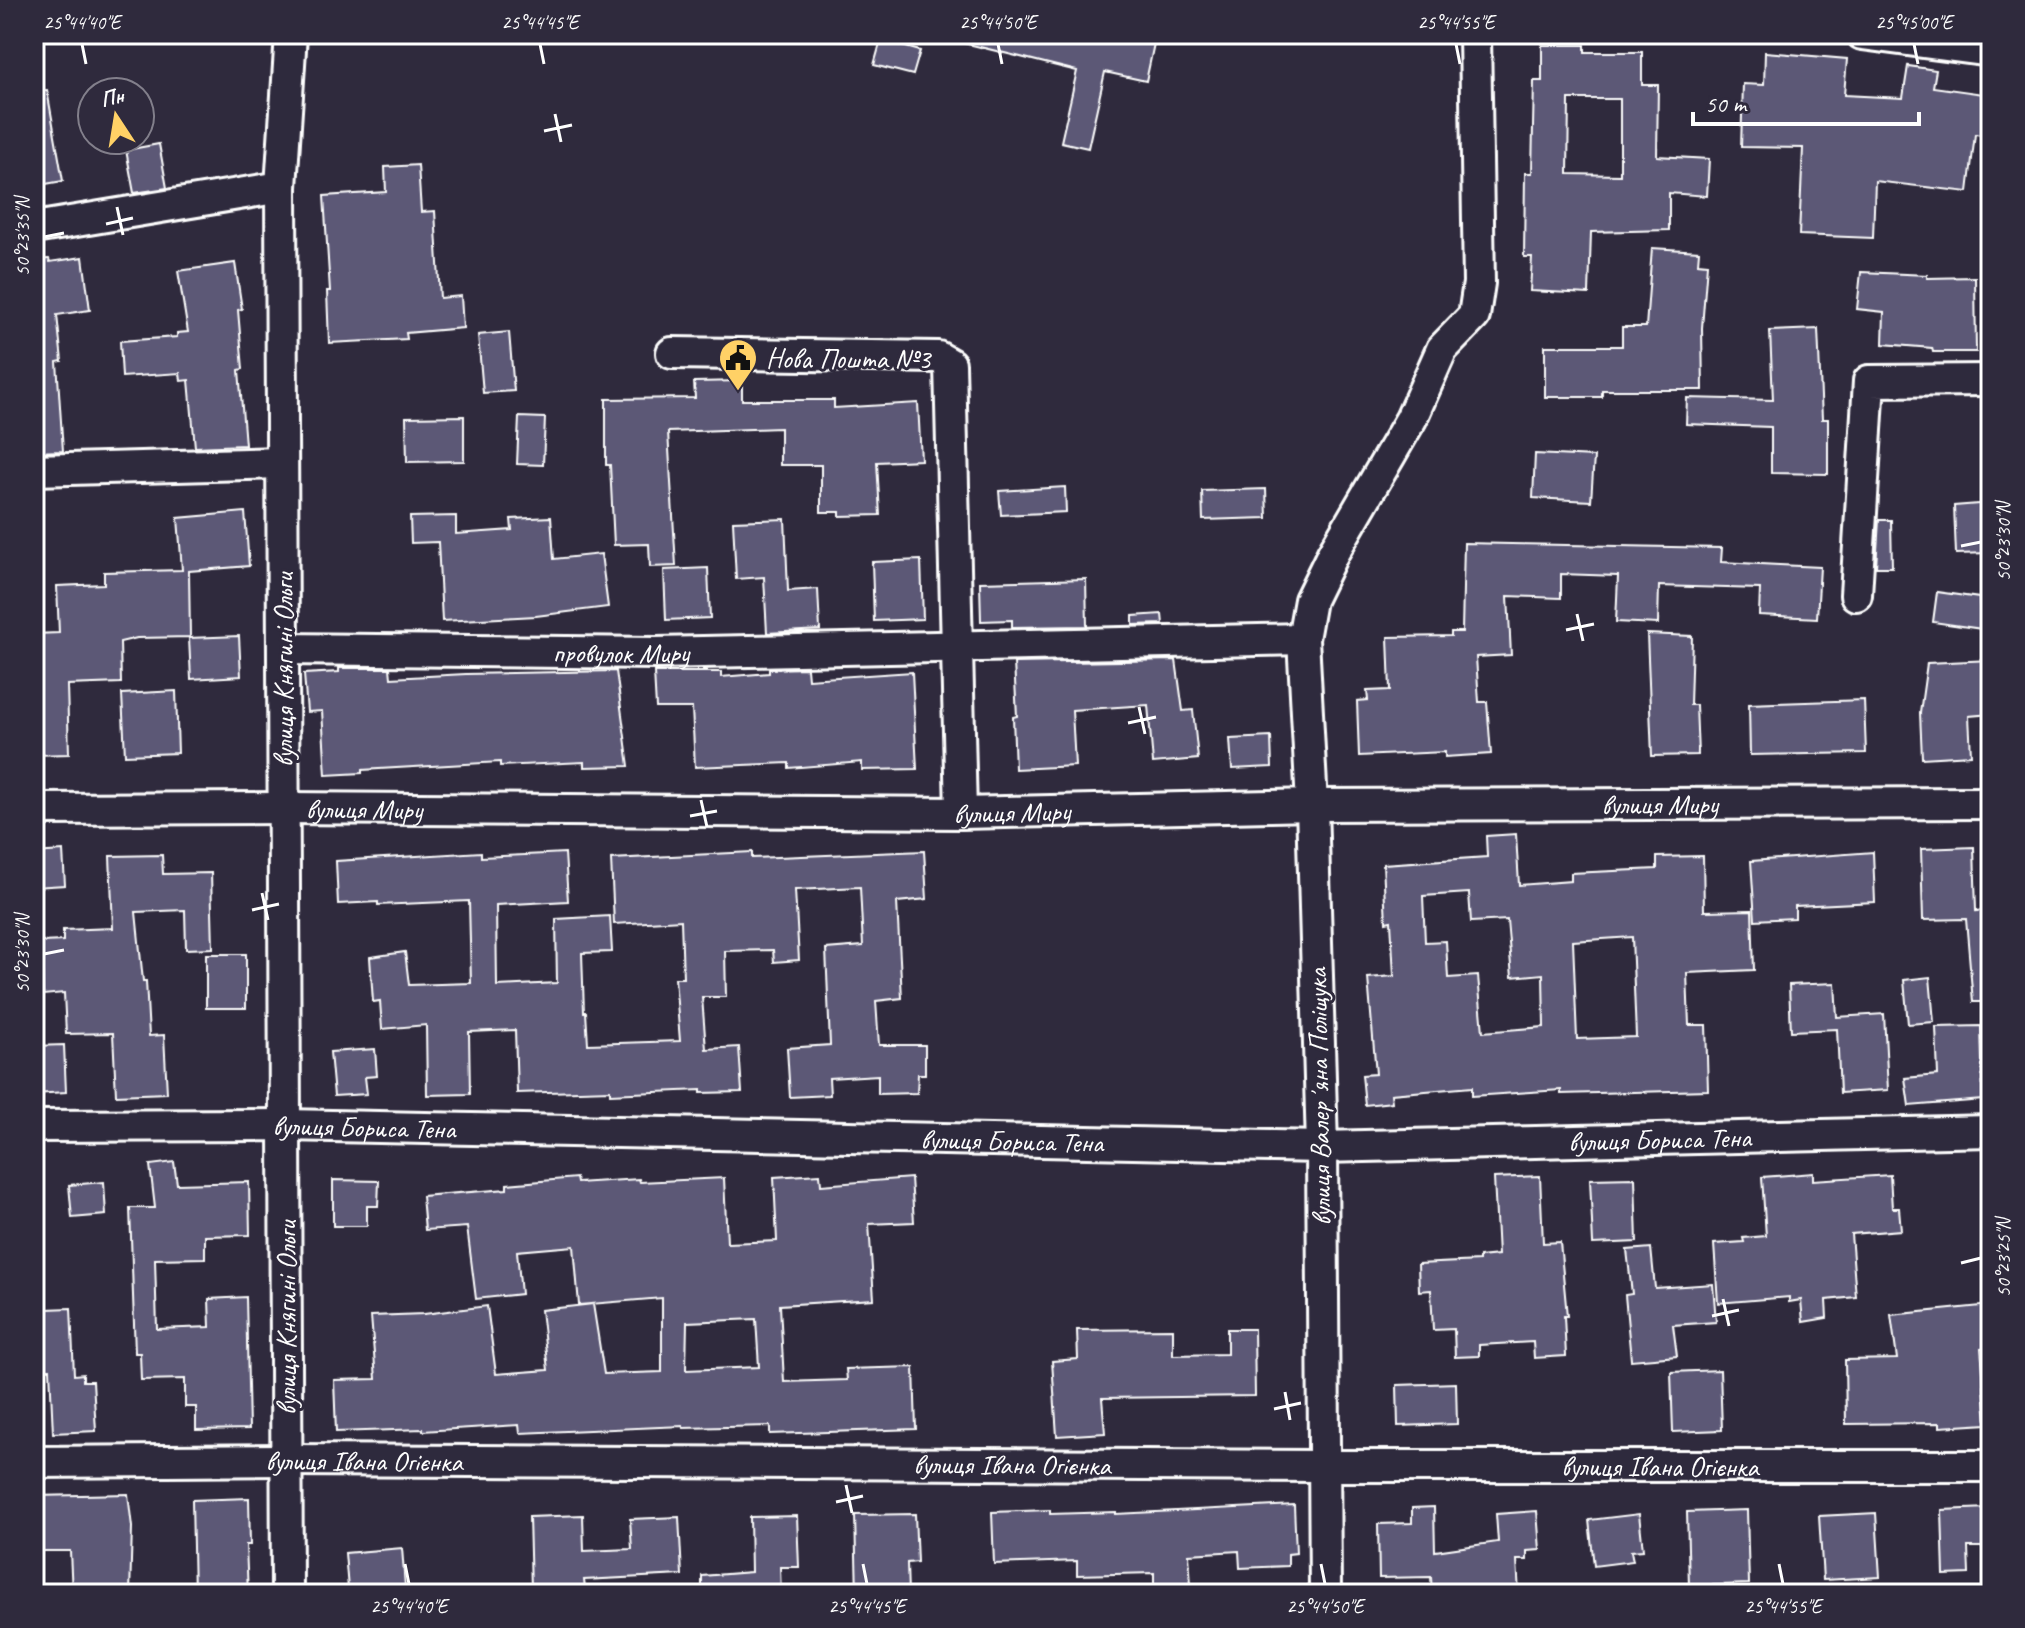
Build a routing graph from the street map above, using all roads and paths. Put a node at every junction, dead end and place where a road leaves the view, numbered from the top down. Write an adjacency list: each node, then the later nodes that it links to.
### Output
1 (291, 34): 5 (street, вулиця Княгині Ольги)
2 (1475, 34): 12 (street, вулиця Валерʼяна Поліщука)
3 (1862, 34): 4 (street)
4 (1991, 51)
5 (281, 187): 6 (street); 9 (street, вулиця Княгині Ольги)
6 (34, 228)
7 (672, 353): 13 (street)
8 (1991, 380): 11 (street)
9 (282, 463): 10 (street); 14 (street, вулиця Княгині Ольги)
10 (34, 470)
11 (1856, 595)
12 (1303, 639): 13 (street, провулок Миру); 16 (street, вулиця Валерʼяна Поліщука)
13 (958, 646): 14 (street, провулок Миру); 19 (street)
14 (283, 649): 17 (street, вулиця Княгині Ольги)
15 (1991, 803): 16 (street, вулиця Миру)
16 (1312, 805): 19 (street, вулиця Миру); 23 (street, вулиця Валерʼяна Поліщука)
17 (284, 808): 18 (street, вулиця Миру); 19 (street, вулиця Миру); 20 (street, вулиця Княгині Ольги)
18 (34, 809)
19 (961, 813)
20 (285, 1125): 21 (street, вулиця Бориса Тена); 23 (street, вулиця Бориса Тена); 24 (street, вулиця Княгині Ольги)
21 (34, 1126)
22 (1991, 1131): 23 (street, вулиця Бориса Тена)
23 (1322, 1147): 26 (street, вулиця Валерʼяна Поліщука)
24 (287, 1460): 25 (street, вулиця Івана Огієнка); 26 (street, вулиця Івана Огієнка); 28 (street, вулиця Княгині Ольги)
25 (34, 1462)
26 (1322, 1466): 27 (street, вулиця Івана Огієнка); 29 (street, вулиця Валерʼяна Поліщука)
27 (1991, 1466)
28 (287, 1594)
29 (1325, 1594)

